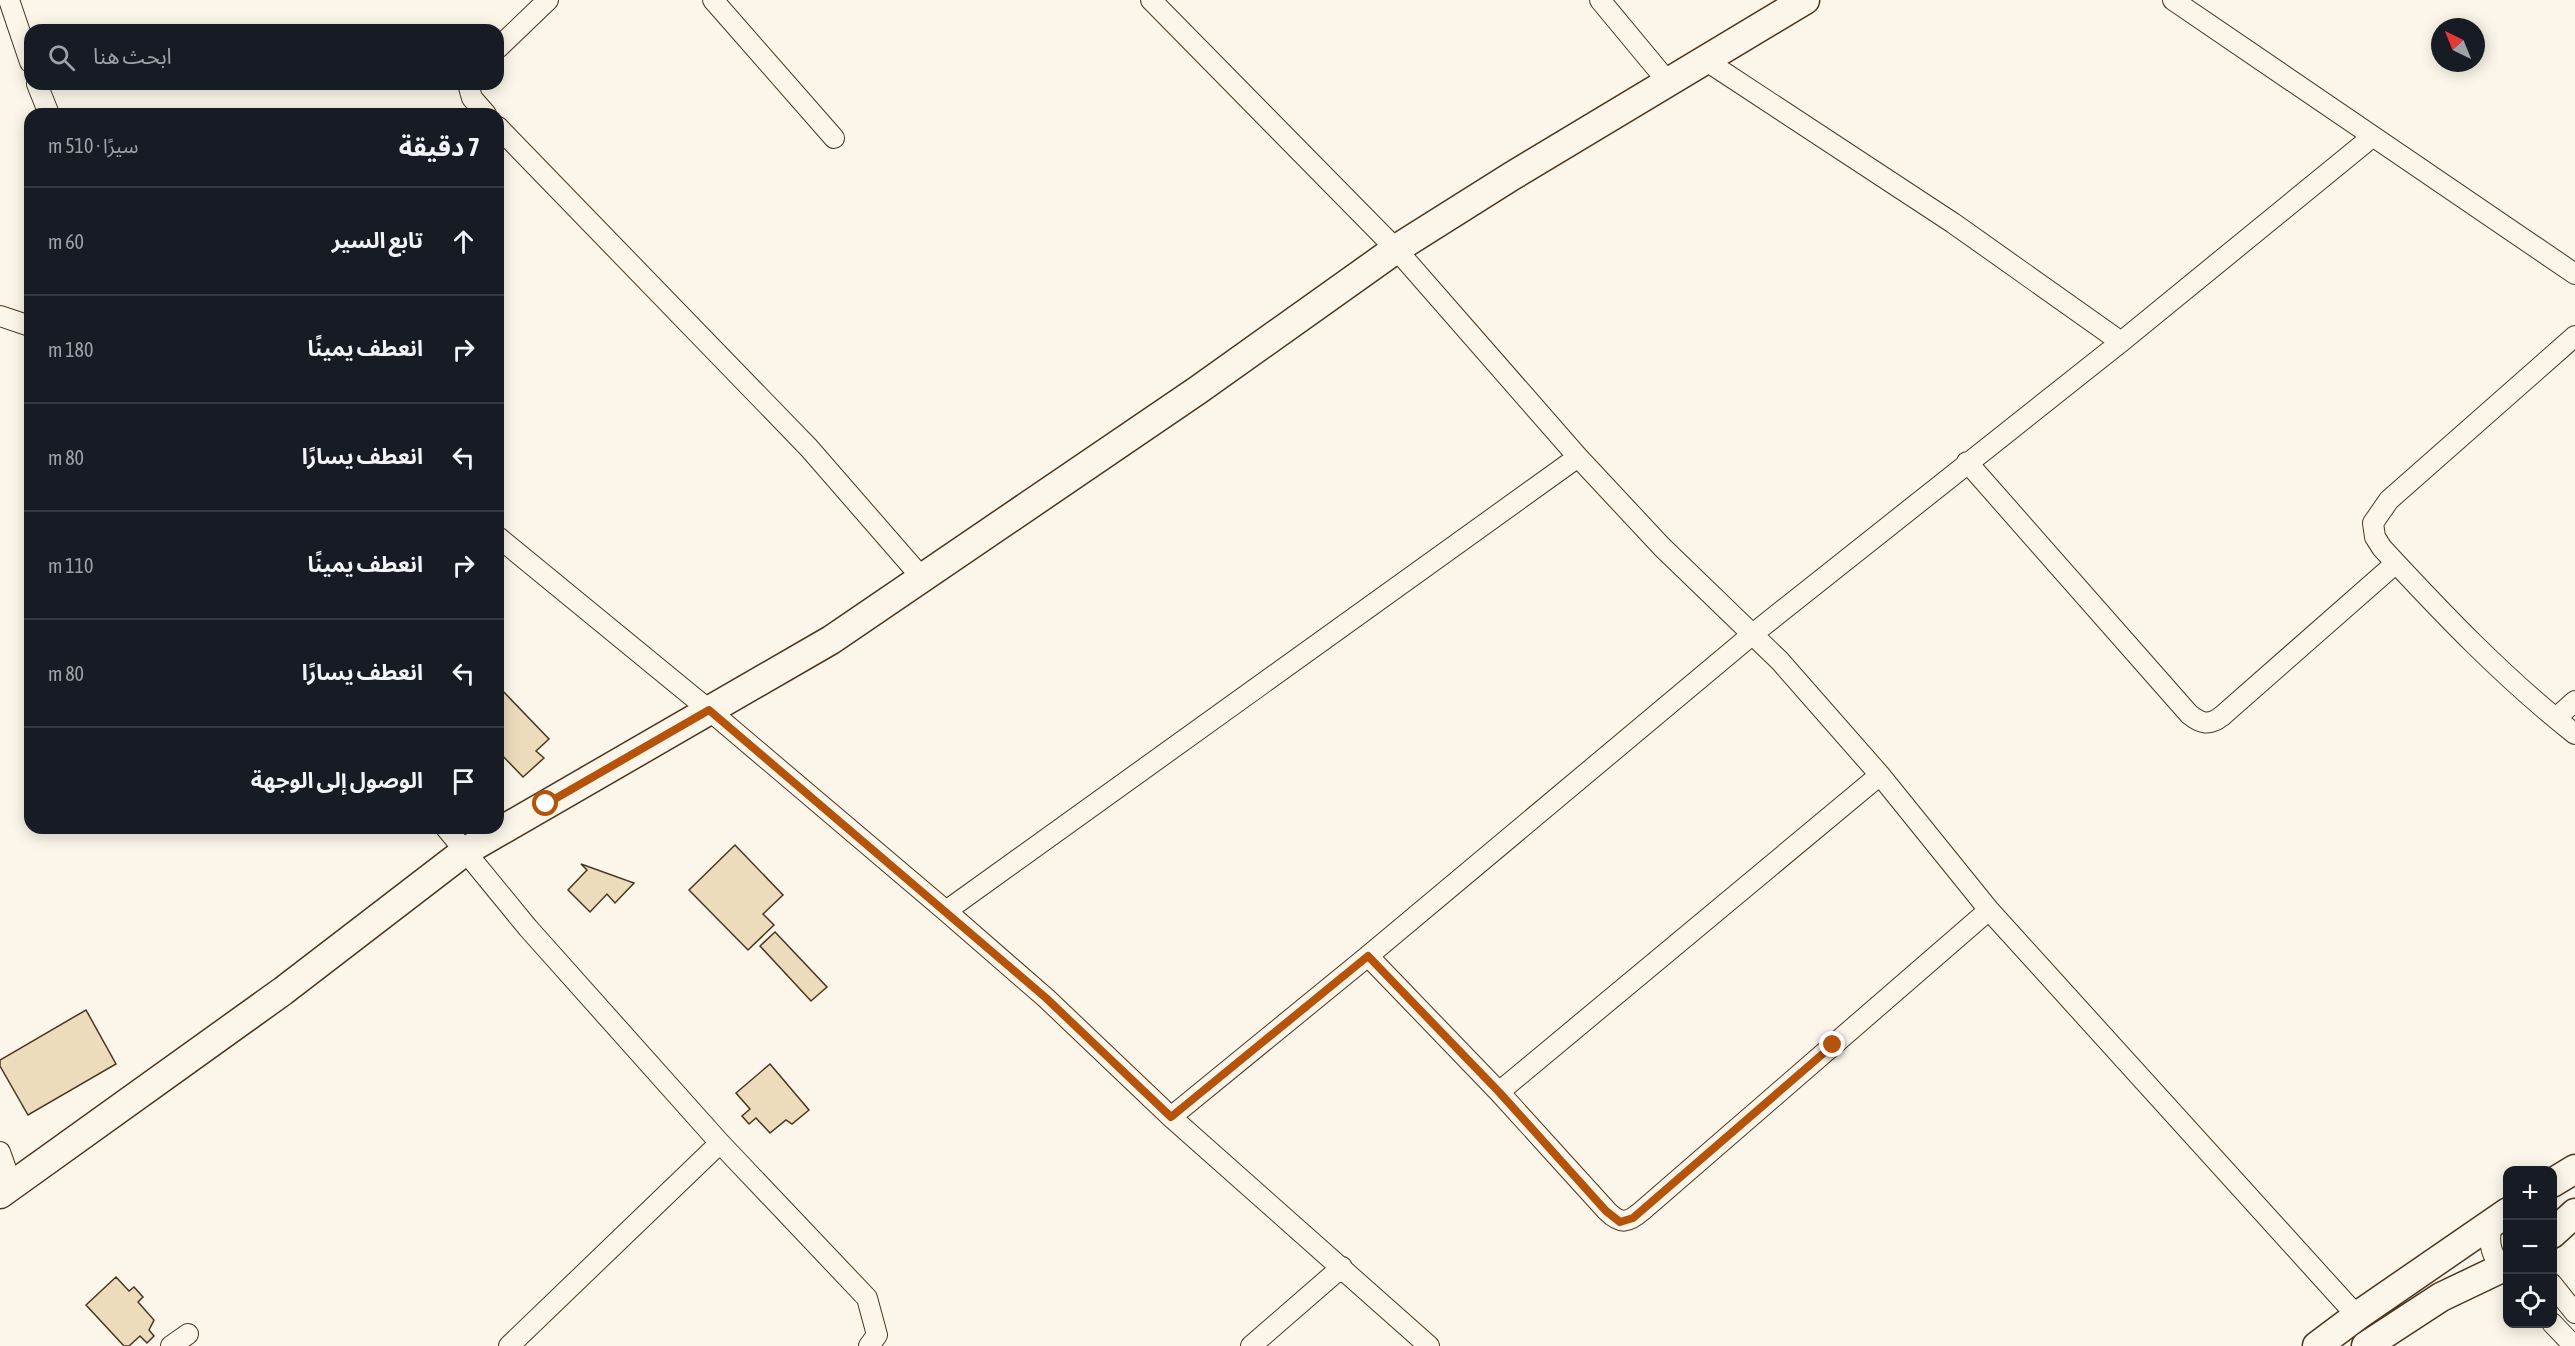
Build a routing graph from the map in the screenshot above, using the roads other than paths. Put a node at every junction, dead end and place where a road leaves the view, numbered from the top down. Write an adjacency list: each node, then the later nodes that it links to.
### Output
1 (713, 0): 18 (street)
2 (1151, 0): 19 (street)
3 (1600, 0): 11 (street)
4 (1804, 0): 10 (street)
5 (2174, 0): 17 (street)
6 (15, 2): 8 (street)
7 (534, 4): 9 (street)
8 (24, 38)
9 (504, 41)
10 (1705, 60): 11 (street); 24 (street)
11 (1668, 82): 19 (street)
12 (39, 90): 14 (street)
13 (470, 90): 15 (street)
14 (47, 108)
15 (481, 108)
16 (504, 133): 29 (street)
17 (2372, 137): 20 (street); 24 (street)
18 (834, 138)
19 (1396, 249): 25 (street); 29 (street)
20 (2575, 274)
21 (0, 316): 22 (street)
22 (24, 324)
23 (2575, 336): 28 (street)
24 (2121, 342): 26 (street)
25 (1578, 458): 30 (street); 41 (street)
26 (1967, 462): 28 (street); 30 (street)
27 (504, 542): 32 (street)
28 (2396, 563): 33 (street)
29 (922, 579): 32 (street)
30 (1754, 633): 35 (street); 42 (street)
31 (2575, 701): 33 (street)
32 (709, 710): 36 (street); 41 (street)
33 (2556, 718): 34 (street)
34 (2575, 734)
35 (1880, 776): 40 (street); 43 (street)
36 (504, 829)
37 (450, 834): 39 (street)
38 (495, 834): 39 (street)
39 (464, 852): 45 (street); 49 (street)
40 (1989, 910): 43 (street); 58 (street)
41 (946, 911): 44 (street)
42 (1368, 956): 43 (street); 44 (street)
43 (1499, 1092)
44 (1171, 1117): 54 (street)
45 (720, 1143): 62 (street); 63 (street)
46 (0, 1152): 49 (street)
47 (2575, 1169): 48 (street)
48 (2557, 1181)
49 (6, 1190)
50 (2575, 1213): 52 (street)
51 (2502, 1216): 53 (street); 58 (street)
52 (2557, 1230)
53 (2503, 1266)
54 (1342, 1267): 64 (street); 65 (street)
55 (2503, 1270): 67 (street)
56 (2557, 1289): 57 (street)
57 (2575, 1313)
58 (2356, 1316): 66 (street)
59 (2557, 1327): 68 (street)
60 (188, 1334): 61 (street)
61 (171, 1346)
62 (509, 1346)
63 (869, 1346)
64 (1251, 1346)
65 (1430, 1346)
66 (2317, 1346)
67 (2366, 1346)
68 (2574, 1346)

